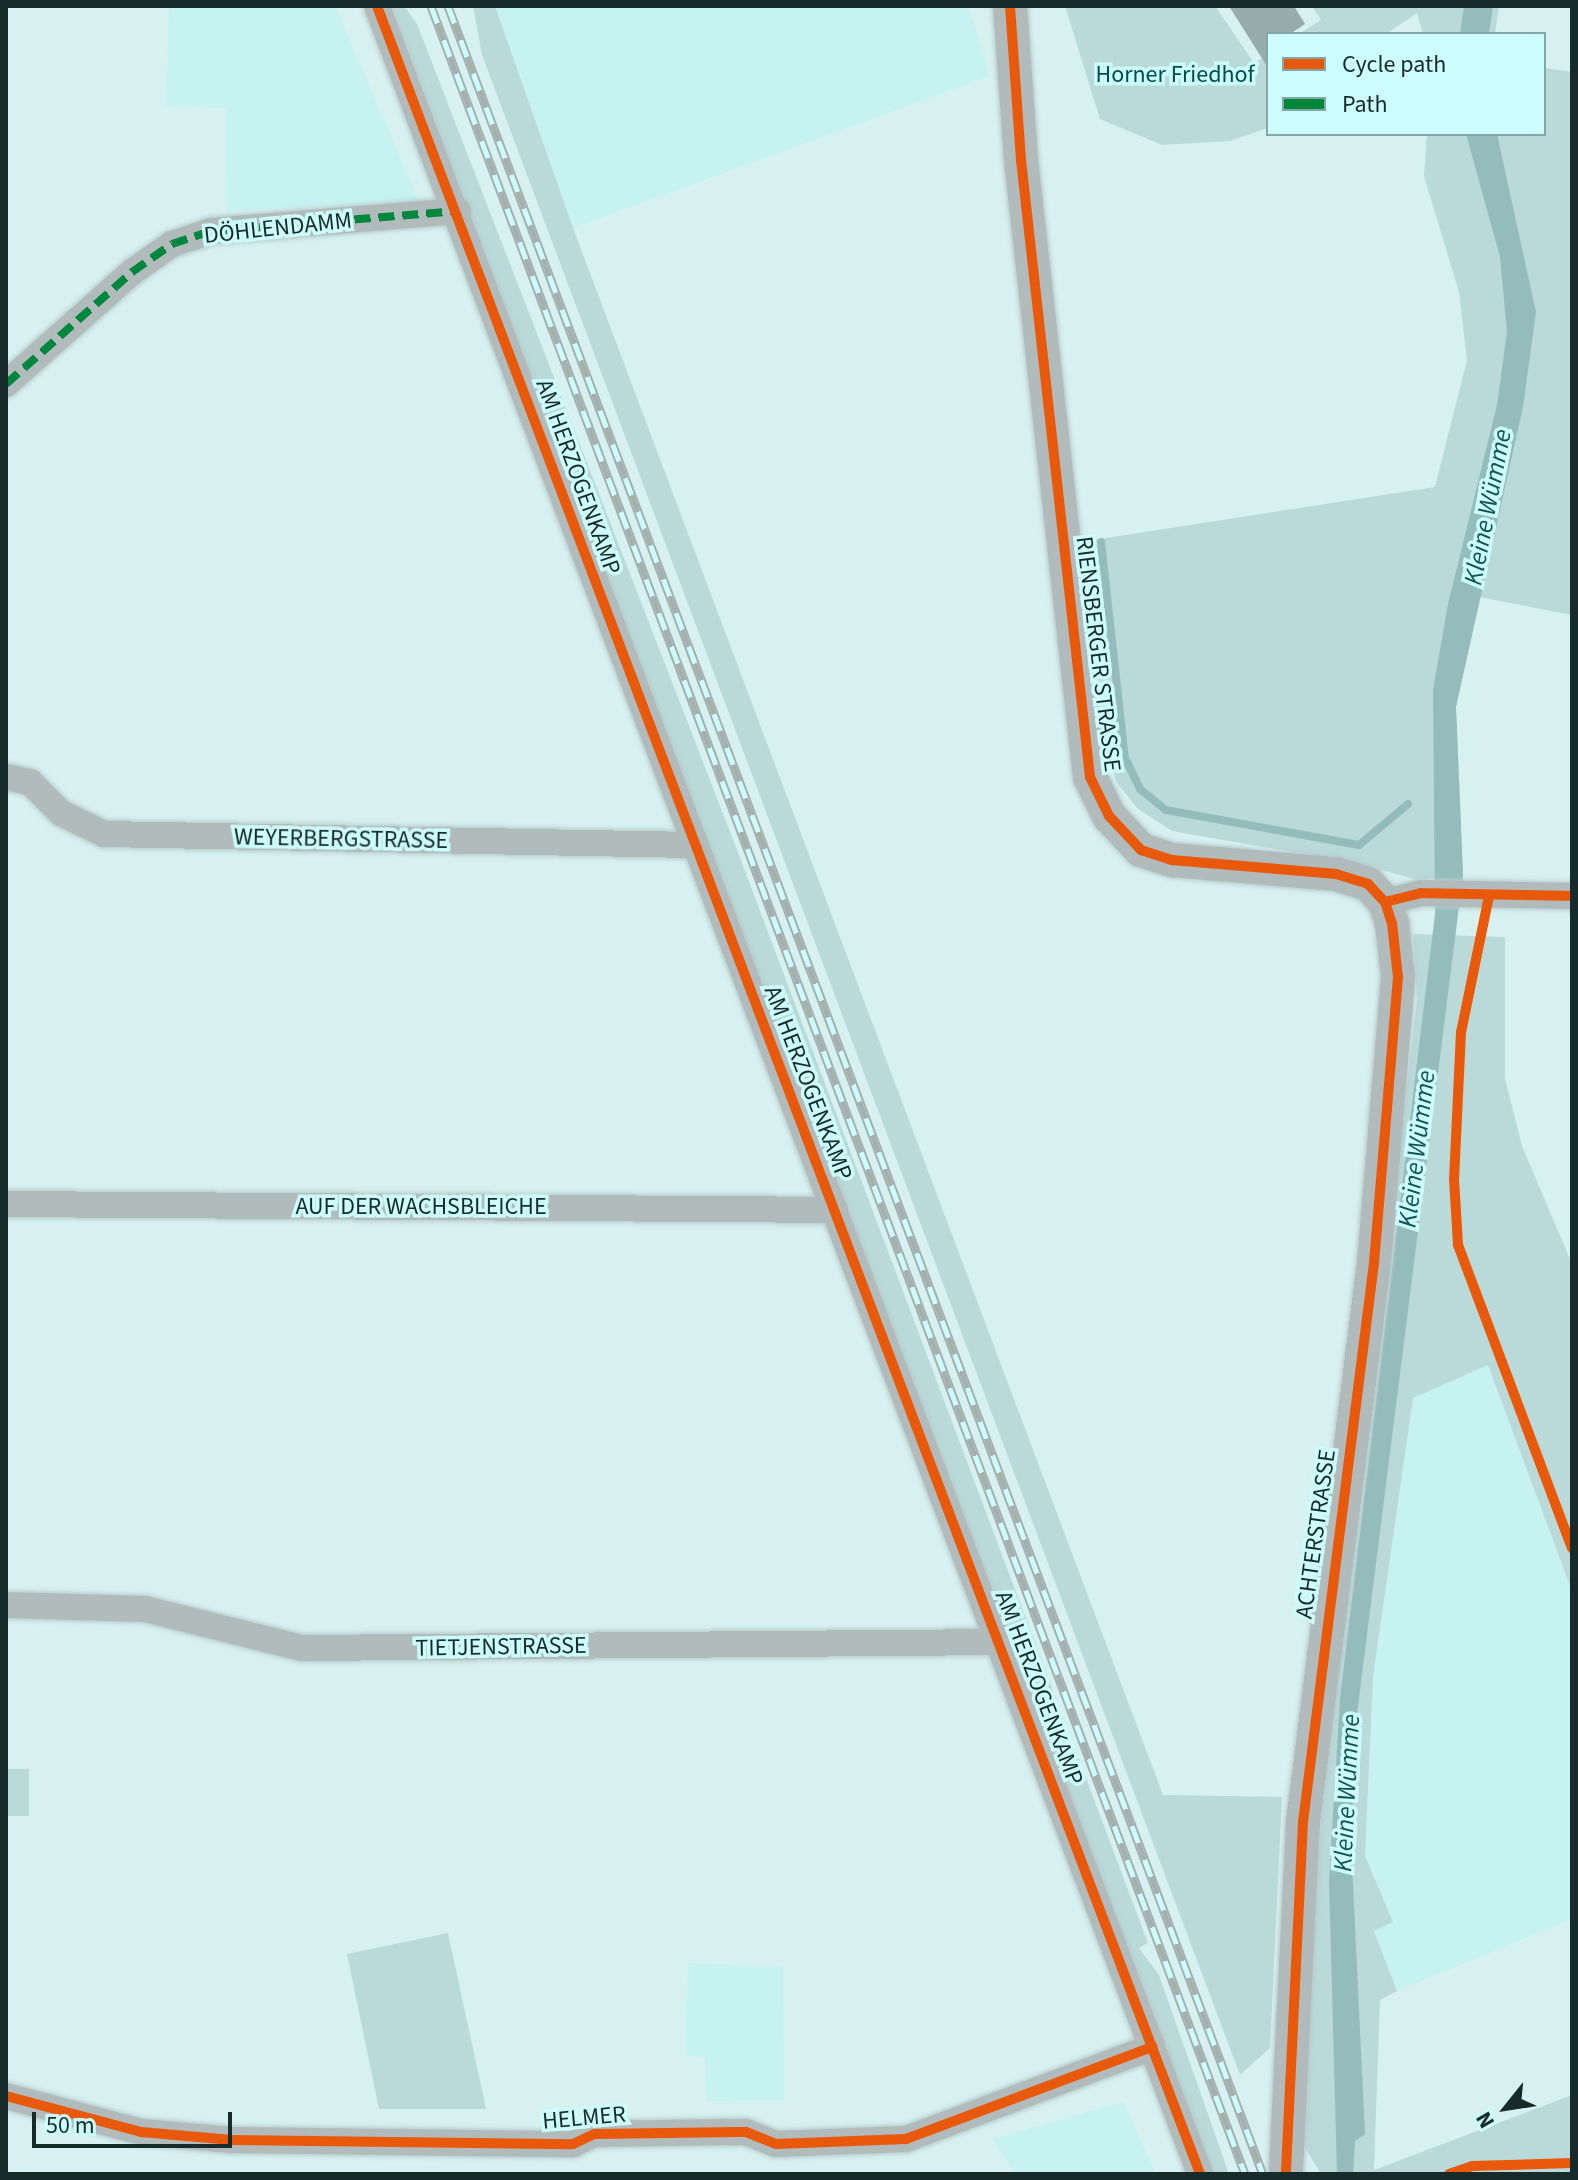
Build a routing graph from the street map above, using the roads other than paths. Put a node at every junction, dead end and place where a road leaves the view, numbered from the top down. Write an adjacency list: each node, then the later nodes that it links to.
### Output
1 (377, 6): 5 (street, AM HERZOGENKAMP)
2 (991, 6): 4 (street, RIENSBERGER STRASSE)
3 (1010, 6): 4 (street, RIENSBERGER STRASSE)
4 (1021, 160): 10 (street, RIENSBERGER STRASSE)
5 (458, 211): 6 (street, DÖHLENDAMM); 8 (street, AM HERZOGENKAMP)
6 (6, 384)
7 (6, 777): 8 (street, WEYERBERGSTRASSE)
8 (694, 845): 12 (street, AM HERZOGENKAMP)
9 (1572, 896): 10 (street)
10 (1385, 902): 18 (street, ACHTERSTRASSE)
11 (6, 1204): 12 (street, AUF DER WACHSBLEICHE)
12 (835, 1210): 14 (street, AM HERZOGENKAMP)
13 (6, 1605): 14 (street, TIETJENSTRASSE)
14 (1001, 1642): 15 (street, AM HERZOGENKAMP)
15 (1152, 2047): 16 (street, HELMER); 17 (street, AM HERZOGENKAMP)
16 (6, 2096)
17 (1200, 2174)
18 (1286, 2174)

